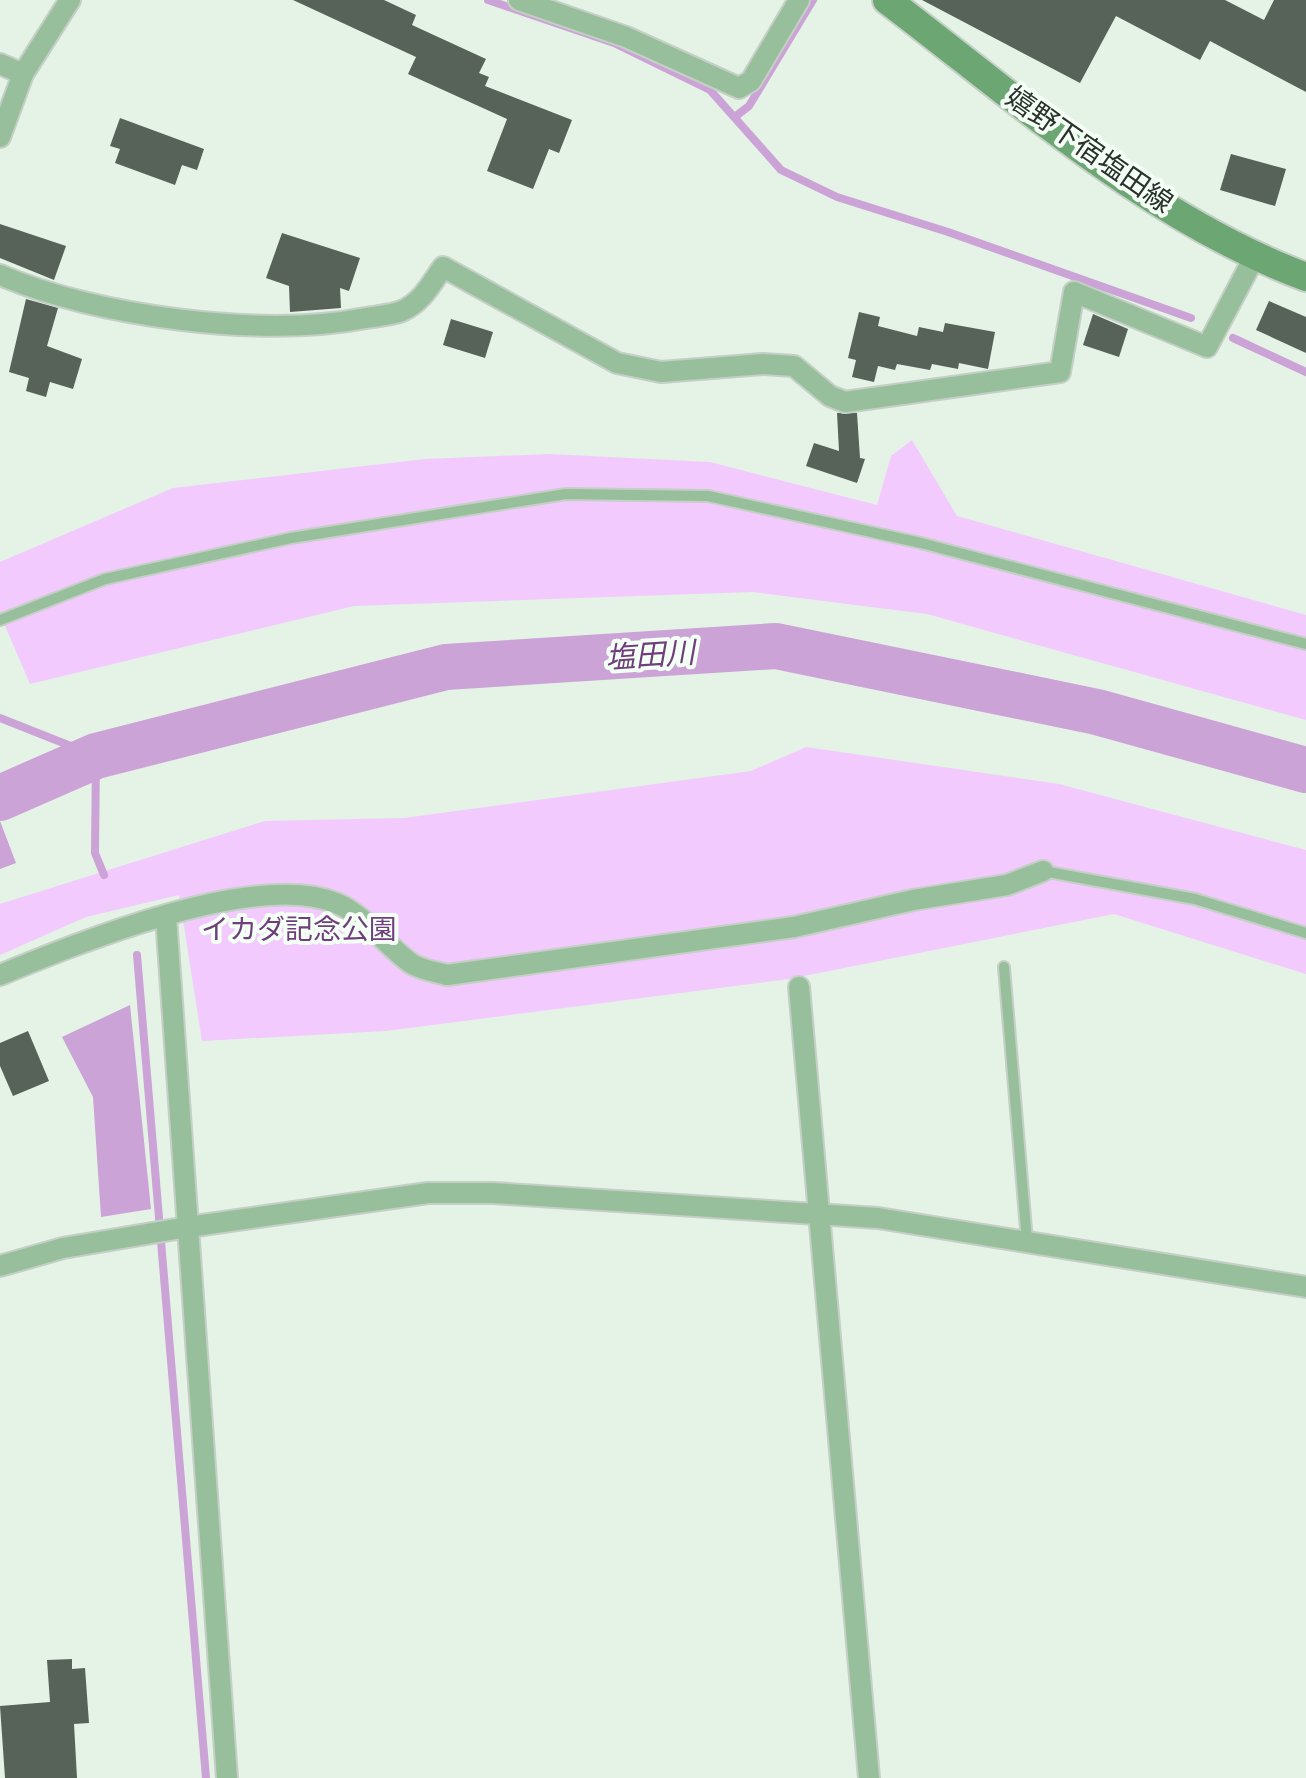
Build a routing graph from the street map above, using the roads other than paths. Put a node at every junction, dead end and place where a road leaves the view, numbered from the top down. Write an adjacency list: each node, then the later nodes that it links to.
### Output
1 (70, 0): 6 (street)
2 (519, 0): 3 (street)
3 (799, 0)
4 (887, 0): 8 (main road, 嬉野下宿塩田線)
5 (0, 64): 6 (street)
6 (23, 74): 7 (street)
7 (0, 137)
8 (1256, 254): 9 (street); 10 (main road, 嬉野下宿塩田線)
9 (0, 275)
10 (1306, 277)
11 (0, 620): 12 (lane)
12 (1306, 644)
13 (1043, 871): 14 (street); 15 (lane)
14 (166, 917): 17 (street); 20 (street)
15 (1306, 933)
16 (1004, 967): 21 (lane)
17 (0, 975)
18 (799, 987): 19 (street)
19 (820, 1211): 20 (street); 21 (street); 25 (street)
20 (180, 1228): 22 (street); 24 (street)
21 (1027, 1241): 23 (street)
22 (0, 1266)
23 (1306, 1287)
24 (227, 1778)
25 (869, 1778)

